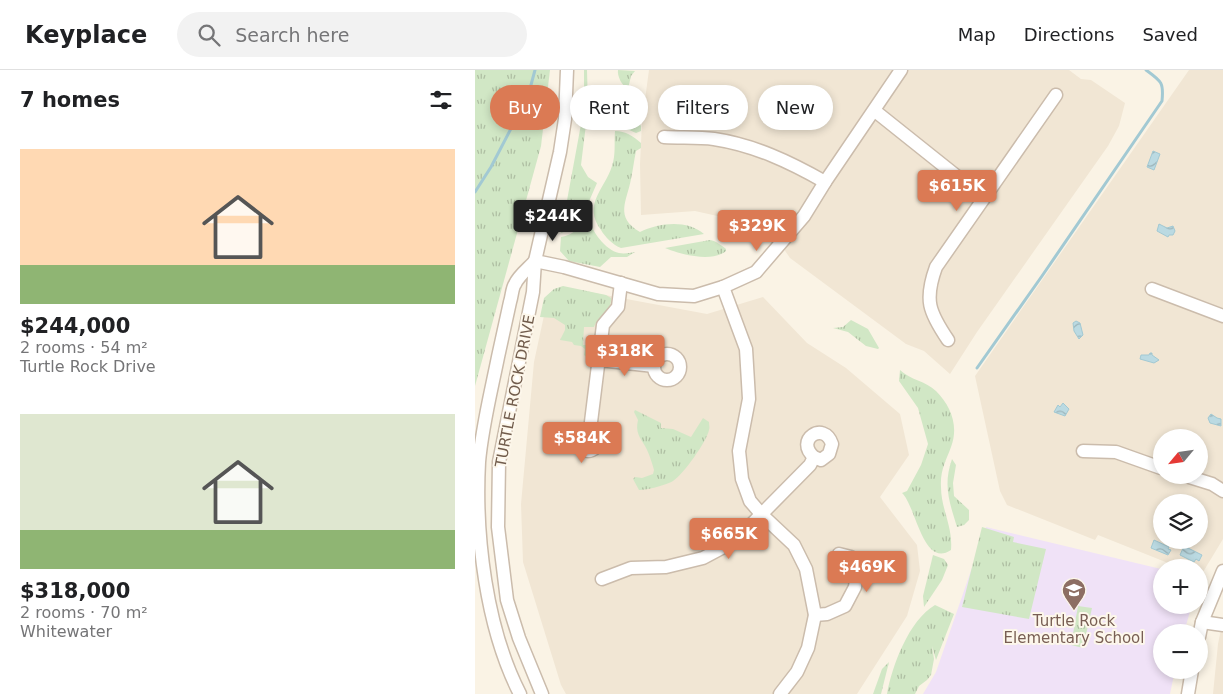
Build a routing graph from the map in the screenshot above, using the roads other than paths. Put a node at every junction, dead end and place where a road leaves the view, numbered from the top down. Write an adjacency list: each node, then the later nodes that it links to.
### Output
1 (567, 70): 8 (street, TURTLE ROCK DRIVE)
2 (901, 70): 4 (street)
3 (1056, 95): 7 (street)
4 (875, 111): 6 (street); 7 (street)
5 (664, 137): 6 (street)
6 (825, 182): 10 (street)
7 (984, 198): 13 (street)
8 (535, 261): 9 (street); 23 (street, TURTLE ROCK DRIVE); 24 (street, TURTLE ROCK DRIVE)
9 (621, 284): 10 (street); 14 (street)
10 (723, 287): 22 (street)
11 (1152, 288): 12 (street)
12 (1223, 316)
13 (948, 340)
14 (599, 360): 15 (street); 16 (street)
15 (654, 366)
16 (590, 430)
17 (1083, 451): 19 (street)
18 (814, 457): 22 (street)
19 (1153, 465)
20 (1208, 483): 21 (street)
21 (1223, 491)
22 (761, 515): 27 (street); 28 (street)
23 (477, 525): 24 (street); 32 (street, TURTLE ROCK DRIVE)
24 (498, 527): 33 (street, TURTLE ROCK DRIVE)
25 (839, 554): 28 (street)
26 (1223, 571): 29 (street)
27 (602, 579)
28 (815, 615): 34 (street)
29 (1202, 622): 30 (street)
30 (1223, 626)
31 (1190, 679): 35 (street)
32 (520, 694)
33 (542, 694)
34 (780, 694)
35 (1188, 694)

